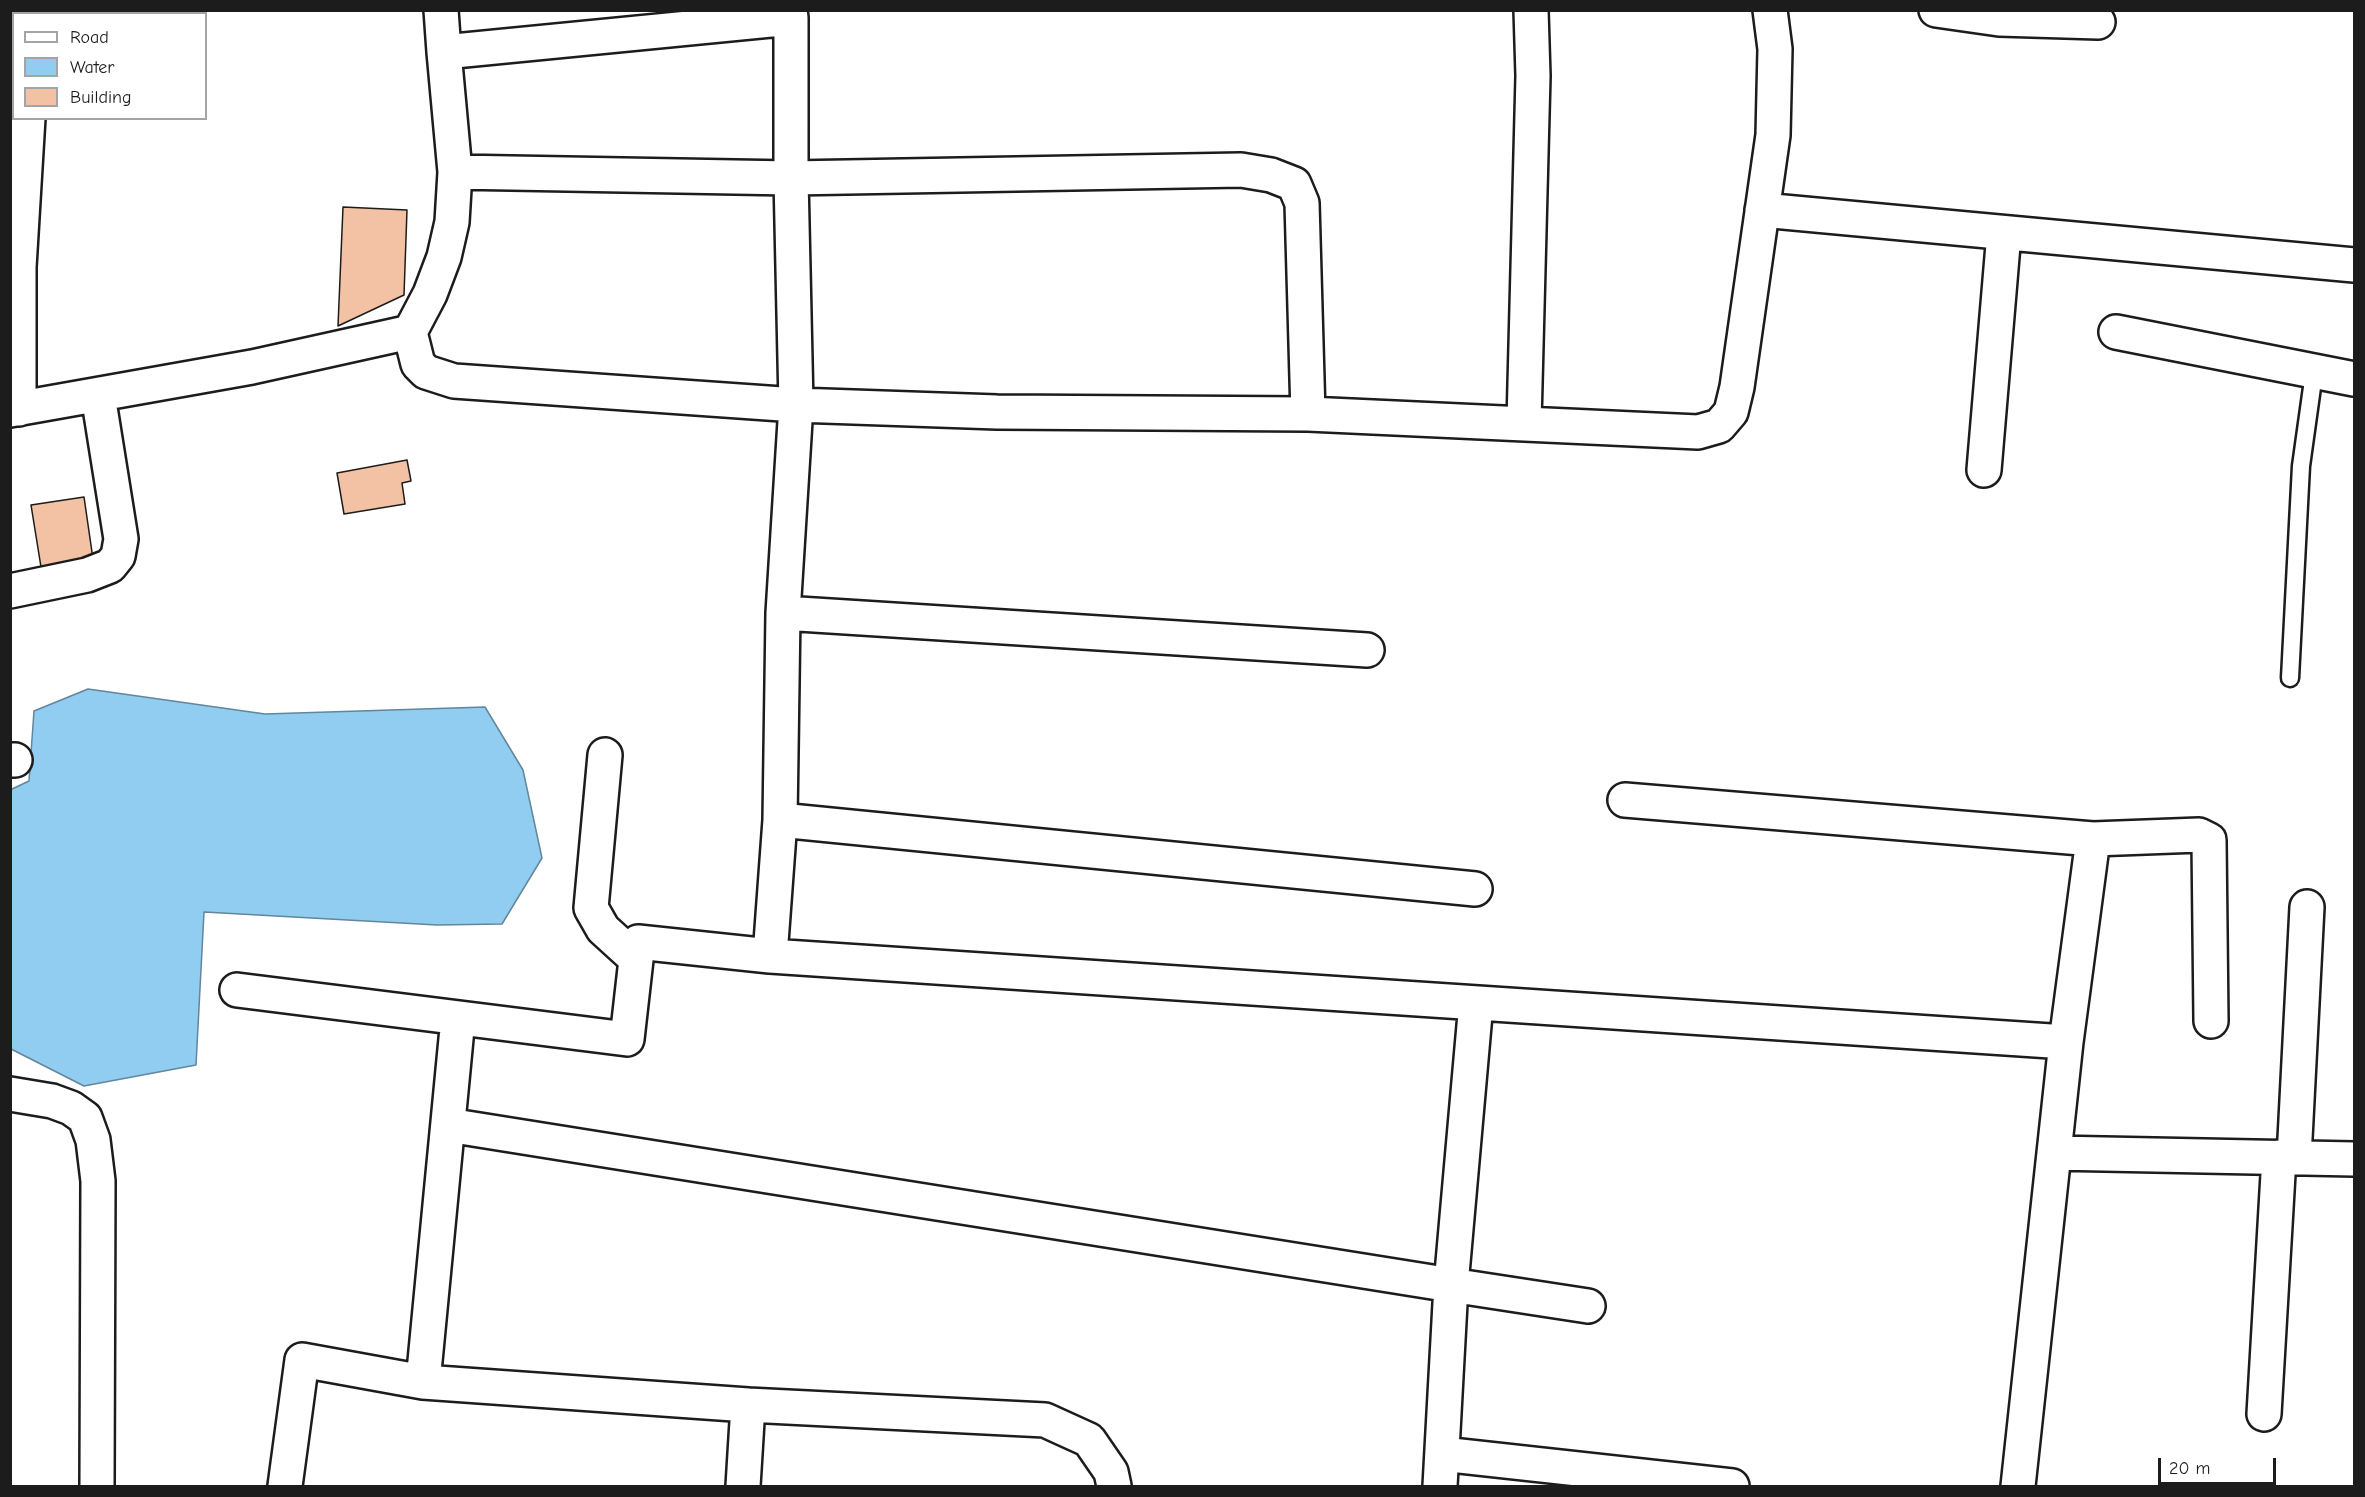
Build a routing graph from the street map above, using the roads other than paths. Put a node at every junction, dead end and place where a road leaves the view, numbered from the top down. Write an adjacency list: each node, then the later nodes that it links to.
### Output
1 (441, 10): 7 (street)
2 (1531, 10): 22 (street)
3 (1770, 10): 11 (street)
4 (1936, 10): 6 (street)
5 (791, 14): 7 (street); 10 (street)
6 (2098, 22)
7 (444, 52): 9 (street)
8 (28, 120): 20 (street)
9 (456, 172): 10 (street); 14 (street)
10 (791, 178): 19 (street); 21 (street)
11 (1762, 210): 12 (street); 22 (street)
12 (2004, 233): 13 (street); 23 (street)
13 (2355, 265)
14 (410, 332): 18 (street); 19 (street)
15 (2116, 332): 16 (street)
16 (2313, 373): 17 (street); 27 (lane)
17 (2355, 379)
18 (98, 394): 20 (street); 24 (street)
19 (796, 405): 21 (street); 25 (street)
20 (15, 410)
21 (1308, 414): 22 (street)
22 (1524, 422)
23 (1984, 470)
24 (10, 591)
25 (783, 613): 26 (street); 30 (street)
26 (1367, 650)
27 (2290, 678)
28 (605, 755): 35 (street)
29 (1625, 800): 31 (street)
30 (780, 820): 32 (street); 34 (street)
31 (2093, 839): 39 (street); 40 (street)
32 (1475, 889)
33 (2307, 907): 44 (street)
34 (770, 956): 35 (street); 37 (street)
35 (636, 959): 38 (street)
36 (237, 990): 38 (street)
37 (1476, 1003): 40 (street); 46 (street)
38 (458, 1018): 42 (street)
39 (2211, 1021)
40 (2066, 1042): 43 (street)
41 (10, 1094): 52 (street)
42 (448, 1125): 46 (street); 48 (street)
43 (2054, 1153): 44 (street); 58 (street)
44 (2287, 1158): 45 (street); 50 (street)
45 (2355, 1159)
46 (1451, 1285): 47 (street); 51 (street)
47 (1588, 1306)
48 (423, 1382): 49 (street); 53 (street)
49 (748, 1405): 54 (street); 55 (street)
50 (2264, 1414)
51 (1442, 1454): 56 (street); 57 (street)
52 (97, 1486)
53 (285, 1486)
54 (743, 1486)
55 (1114, 1486)
56 (1440, 1486)
57 (1732, 1486)
58 (2018, 1486)

